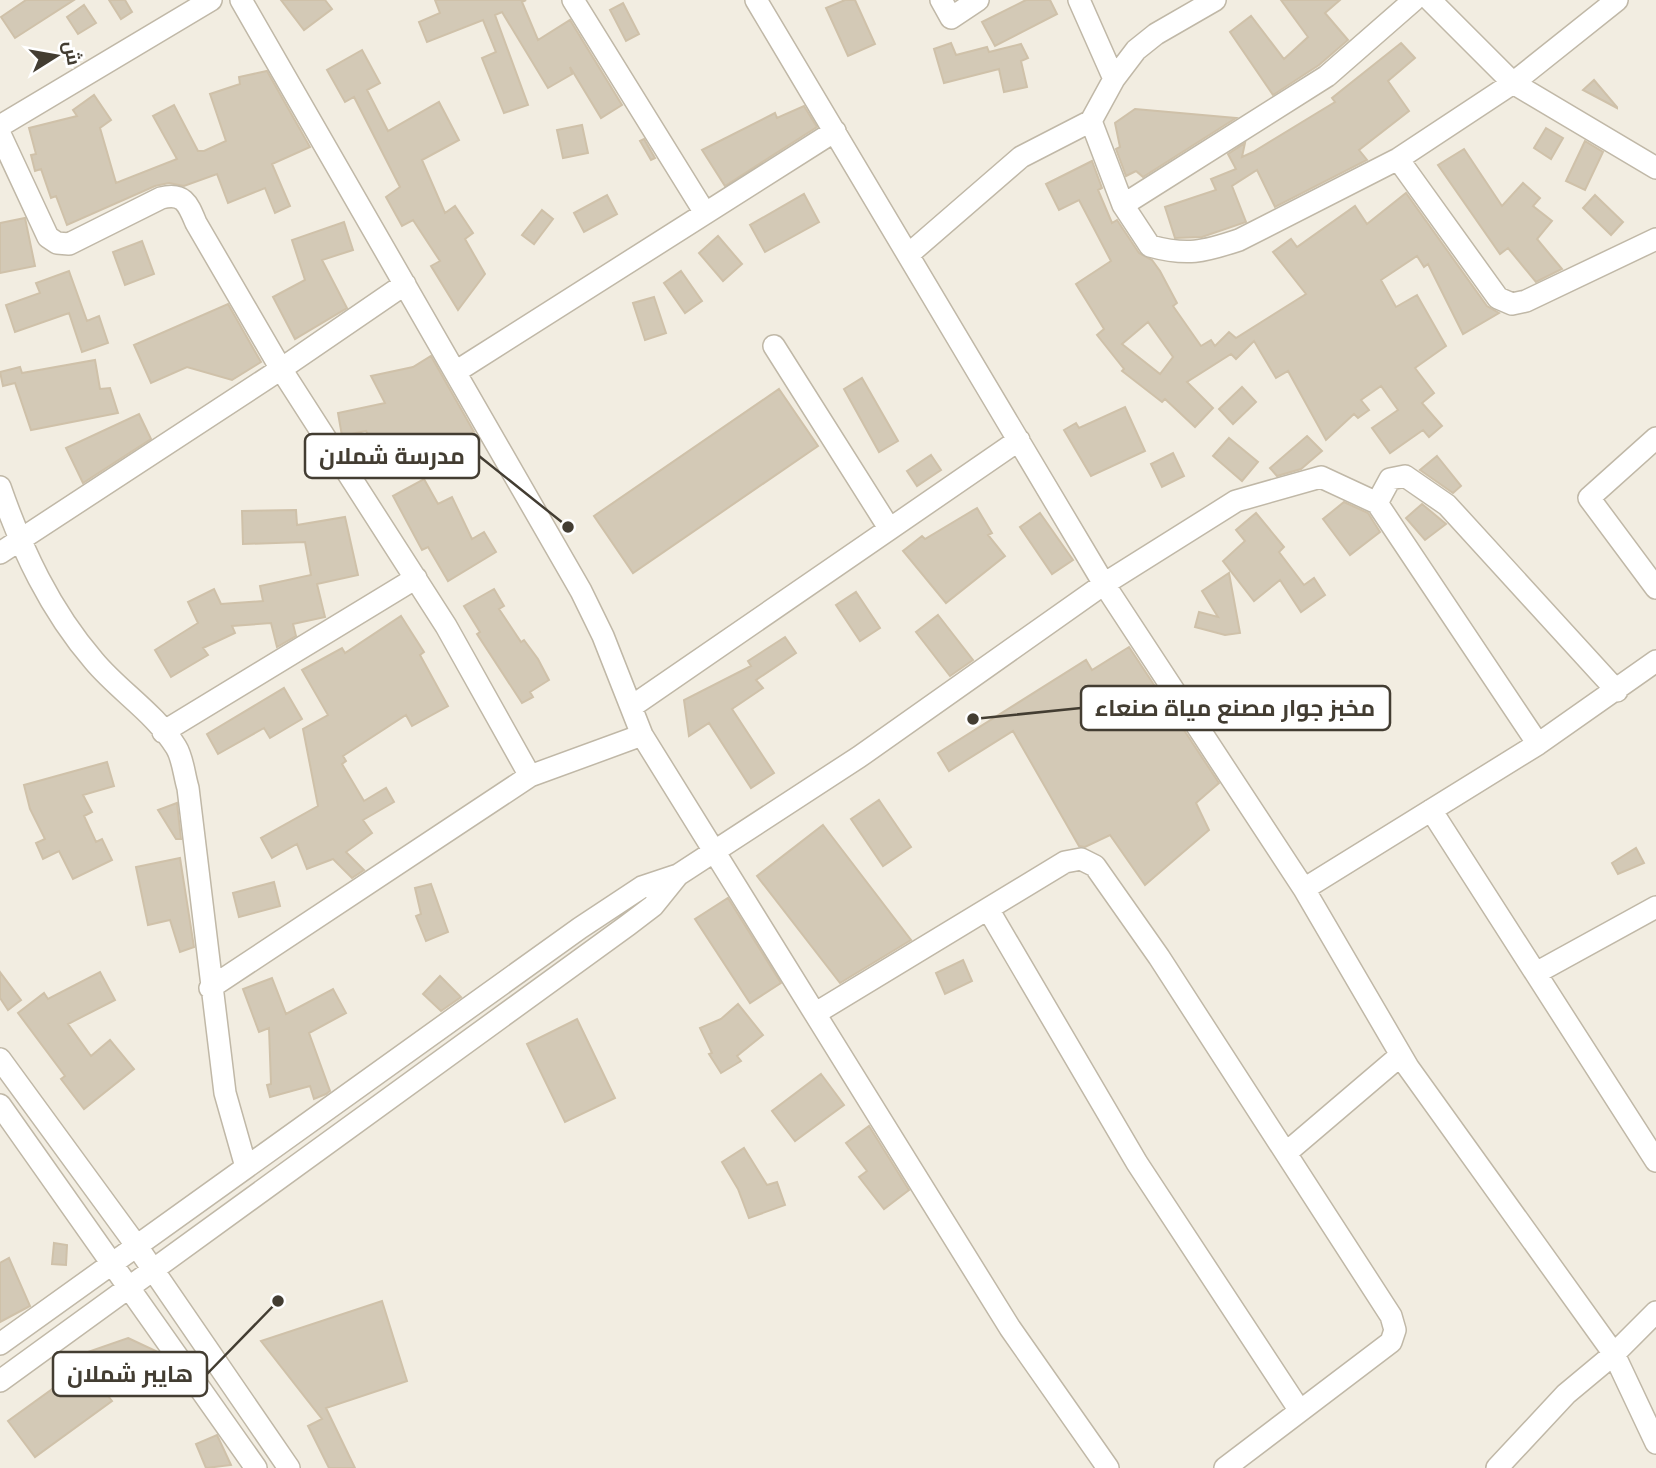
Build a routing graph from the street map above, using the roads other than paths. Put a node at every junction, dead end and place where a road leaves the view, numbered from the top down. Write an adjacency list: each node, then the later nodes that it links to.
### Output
1 (211, 0): 15 (street)
2 (241, 0): 24 (street)
3 (573, 0): 21 (street)
4 (756, 0): 16 (street)
5 (941, 0): 6 (street)
6 (978, 0)
7 (1079, 0): 12 (street)
8 (1215, 0): 12 (street)
9 (1414, 0): 20 (street)
10 (1430, 0): 13 (street)
11 (1617, 0): 13 (street)
12 (1114, 79): 14 (street)
13 (1513, 83): 18 (street); 19 (street)
14 (1091, 121): 20 (street); 23 (street)
15 (0, 126)
16 (835, 131): 21 (street); 23 (street)
17 (0, 134): 26 (street)
18 (1398, 159): 20 (street); 22 (street)
19 (1656, 169)
20 (1123, 205)
21 (705, 213): 27 (street)
22 (1656, 239)
23 (909, 254): 29 (street)
24 (405, 284): 26 (street); 27 (street)
25 (774, 346): 32 (street)
26 (281, 369): 33 (street); 35 (street)
27 (457, 371): 40 (street)
28 (1656, 438): 37 (street)
29 (1019, 440): 32 (street); 36 (street)
30 (0, 487): 33 (street)
31 (1377, 503): 36 (street); 39 (street); 43 (street)
32 (889, 528): 40 (street)
33 (19, 540): 34 (street); 41 (street)
34 (0, 553)
35 (415, 578): 41 (street); 44 (street)
36 (1104, 584): 46 (street); 48 (street)
37 (1656, 588)
38 (1656, 661): 39 (street)
39 (1617, 691): 43 (street)
40 (631, 707): 42 (street)
41 (163, 732): 52 (street)
42 (642, 735): 44 (street); 46 (street)
43 (1538, 744): 45 (street)
44 (530, 776): 52 (street)
45 (1431, 810): 48 (street); 51 (street)
46 (715, 851): 47 (street); 53 (street)
47 (678, 875): 59 (street); 62 (street)
48 (1304, 889): 54 (street)
49 (1656, 907): 51 (street)
50 (988, 909): 53 (street); 57 (street); 68 (street)
51 (1536, 972): 58 (street)
52 (210, 988): 59 (street)
53 (816, 1013): 72 (street)
54 (1401, 1055): 57 (street); 66 (street)
55 (0, 1059): 60 (street)
56 (0, 1105): 61 (street)
57 (1286, 1153): 68 (street)
58 (1656, 1161)
59 (246, 1167): 60 (street)
60 (135, 1245): 61 (street); 62 (street)
61 (110, 1263): 63 (street); 65 (street)
62 (152, 1272): 63 (street); 71 (street)
63 (129, 1289): 67 (street); 70 (street)
64 (1656, 1312): 66 (street)
65 (0, 1344)
66 (1614, 1354): 69 (street); 74 (street)
67 (0, 1381)
68 (1300, 1411): 73 (street)
69 (1656, 1443)
70 (256, 1468)
71 (289, 1468)
72 (1108, 1468)
73 (1225, 1468)
74 (1497, 1468)

